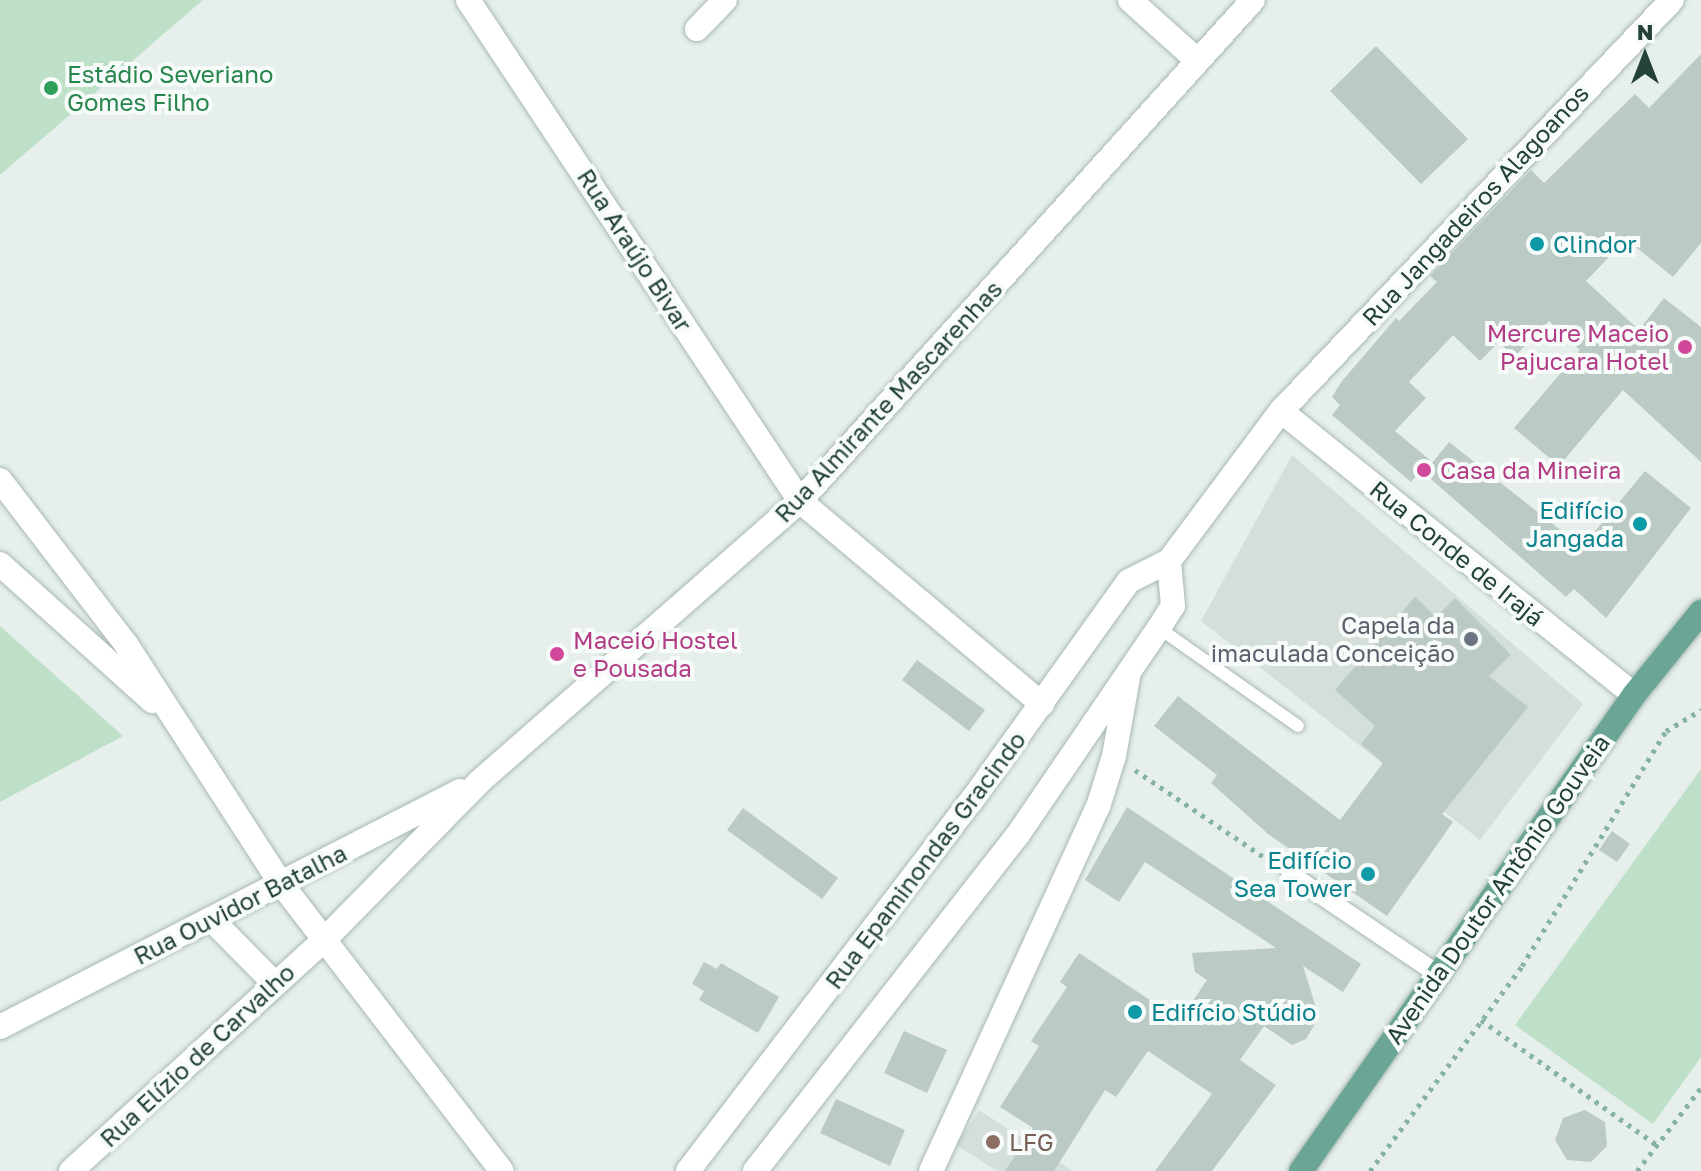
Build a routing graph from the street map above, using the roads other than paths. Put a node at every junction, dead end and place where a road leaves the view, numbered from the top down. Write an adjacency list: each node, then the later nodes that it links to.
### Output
1 (468, 0): 10 (street, Rua Araújo Bivar)
2 (725, 0): 6 (street)
3 (1130, 0): 7 (street)
4 (1253, 0): 7 (street, Rua Almirante Mascarenhas)
5 (1672, 0): 8 (street, Rua Jangadeiros Alagoanos)
6 (697, 29)
7 (1198, 61): 10 (street, Rua Almirante Mascarenhas)
8 (1281, 411): 11 (street, Rua Epaminondas Gracindo); 18 (street, Rua Conde de Irajá)
9 (0, 480): 13 (street)
10 (800, 501): 19 (street, Rua Araújo Bivar); 22 (street, Rua Almirante Mascarenhas)
11 (1169, 561): 16 (street); 19 (street, Rua Epaminondas Gracindo)
12 (0, 564): 15 (street)
13 (85, 590): 15 (street); 20 (street)
14 (1701, 612): 18 (main road, Avenida Doutor Antônio Gouveia)
15 (54, 613): 20 (street)
16 (1159, 628): 17 (street); 21 (lane)
17 (1129, 672): 33 (street); 34 (street)
18 (1634, 695): 27 (main road, Avenida Doutor Antônio Gouveia)
19 (1042, 704): 32 (street, Rua Epaminondas Gracindo)
20 (175, 721): 24 (street)
21 (1298, 726)
22 (480, 781): 24 (street, Rua Ouvidor Batalha); 26 (street, Rua Almirante Mascarenhas)
23 (1290, 874): 27 (street)
24 (280, 882): 25 (street, Rua Ouvidor Batalha); 26 (street)
25 (211, 919): 28 (street); 29 (street, Rua Ouvidor Batalha)
26 (323, 941): 28 (street, Rua Elízio de Carvalho); 31 (street)
27 (1436, 973): 35 (main road, Avenida Doutor Antônio Gouveia)
28 (274, 983): 30 (street, Rua Elízio de Carvalho)
29 (0, 1027)
30 (71, 1171)
31 (502, 1171)
32 (688, 1171)
33 (755, 1171)
34 (931, 1171)
35 (1301, 1171)

